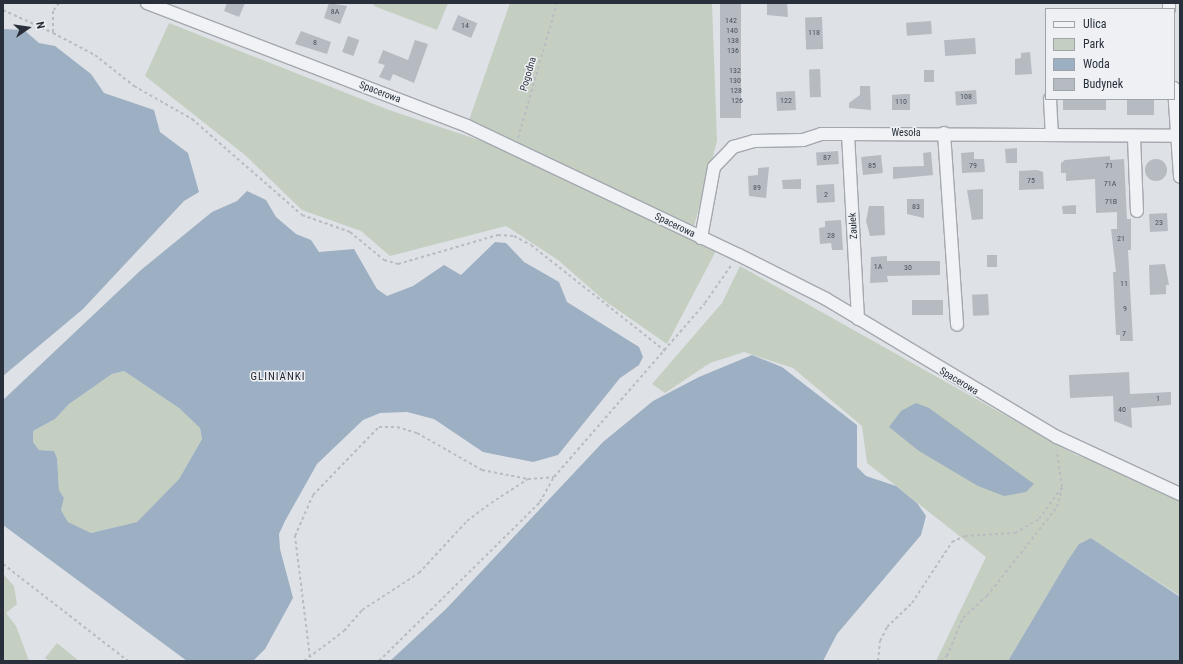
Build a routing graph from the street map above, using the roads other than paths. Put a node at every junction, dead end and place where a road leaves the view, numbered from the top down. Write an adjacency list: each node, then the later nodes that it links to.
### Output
1 (148, 3): 11 (street, Spacerowa)
2 (1175, 98): 8 (street)
3 (1050, 100): 6 (street)
4 (944, 133): 5 (street, Wesoła); 6 (street, Wesoła); 13 (street)
5 (848, 134): 11 (street, Wesoła); 12 (street, Zaułek)
6 (1052, 135): 7 (street, Wesoła)
7 (1134, 136): 8 (street, Wesoła); 10 (street)
8 (1179, 136): 9 (street)
9 (1180, 177)
10 (1137, 211)
11 (701, 238): 12 (street, Spacerowa)
12 (858, 319): 14 (street, Spacerowa)
13 (957, 325)
14 (1180, 494)

